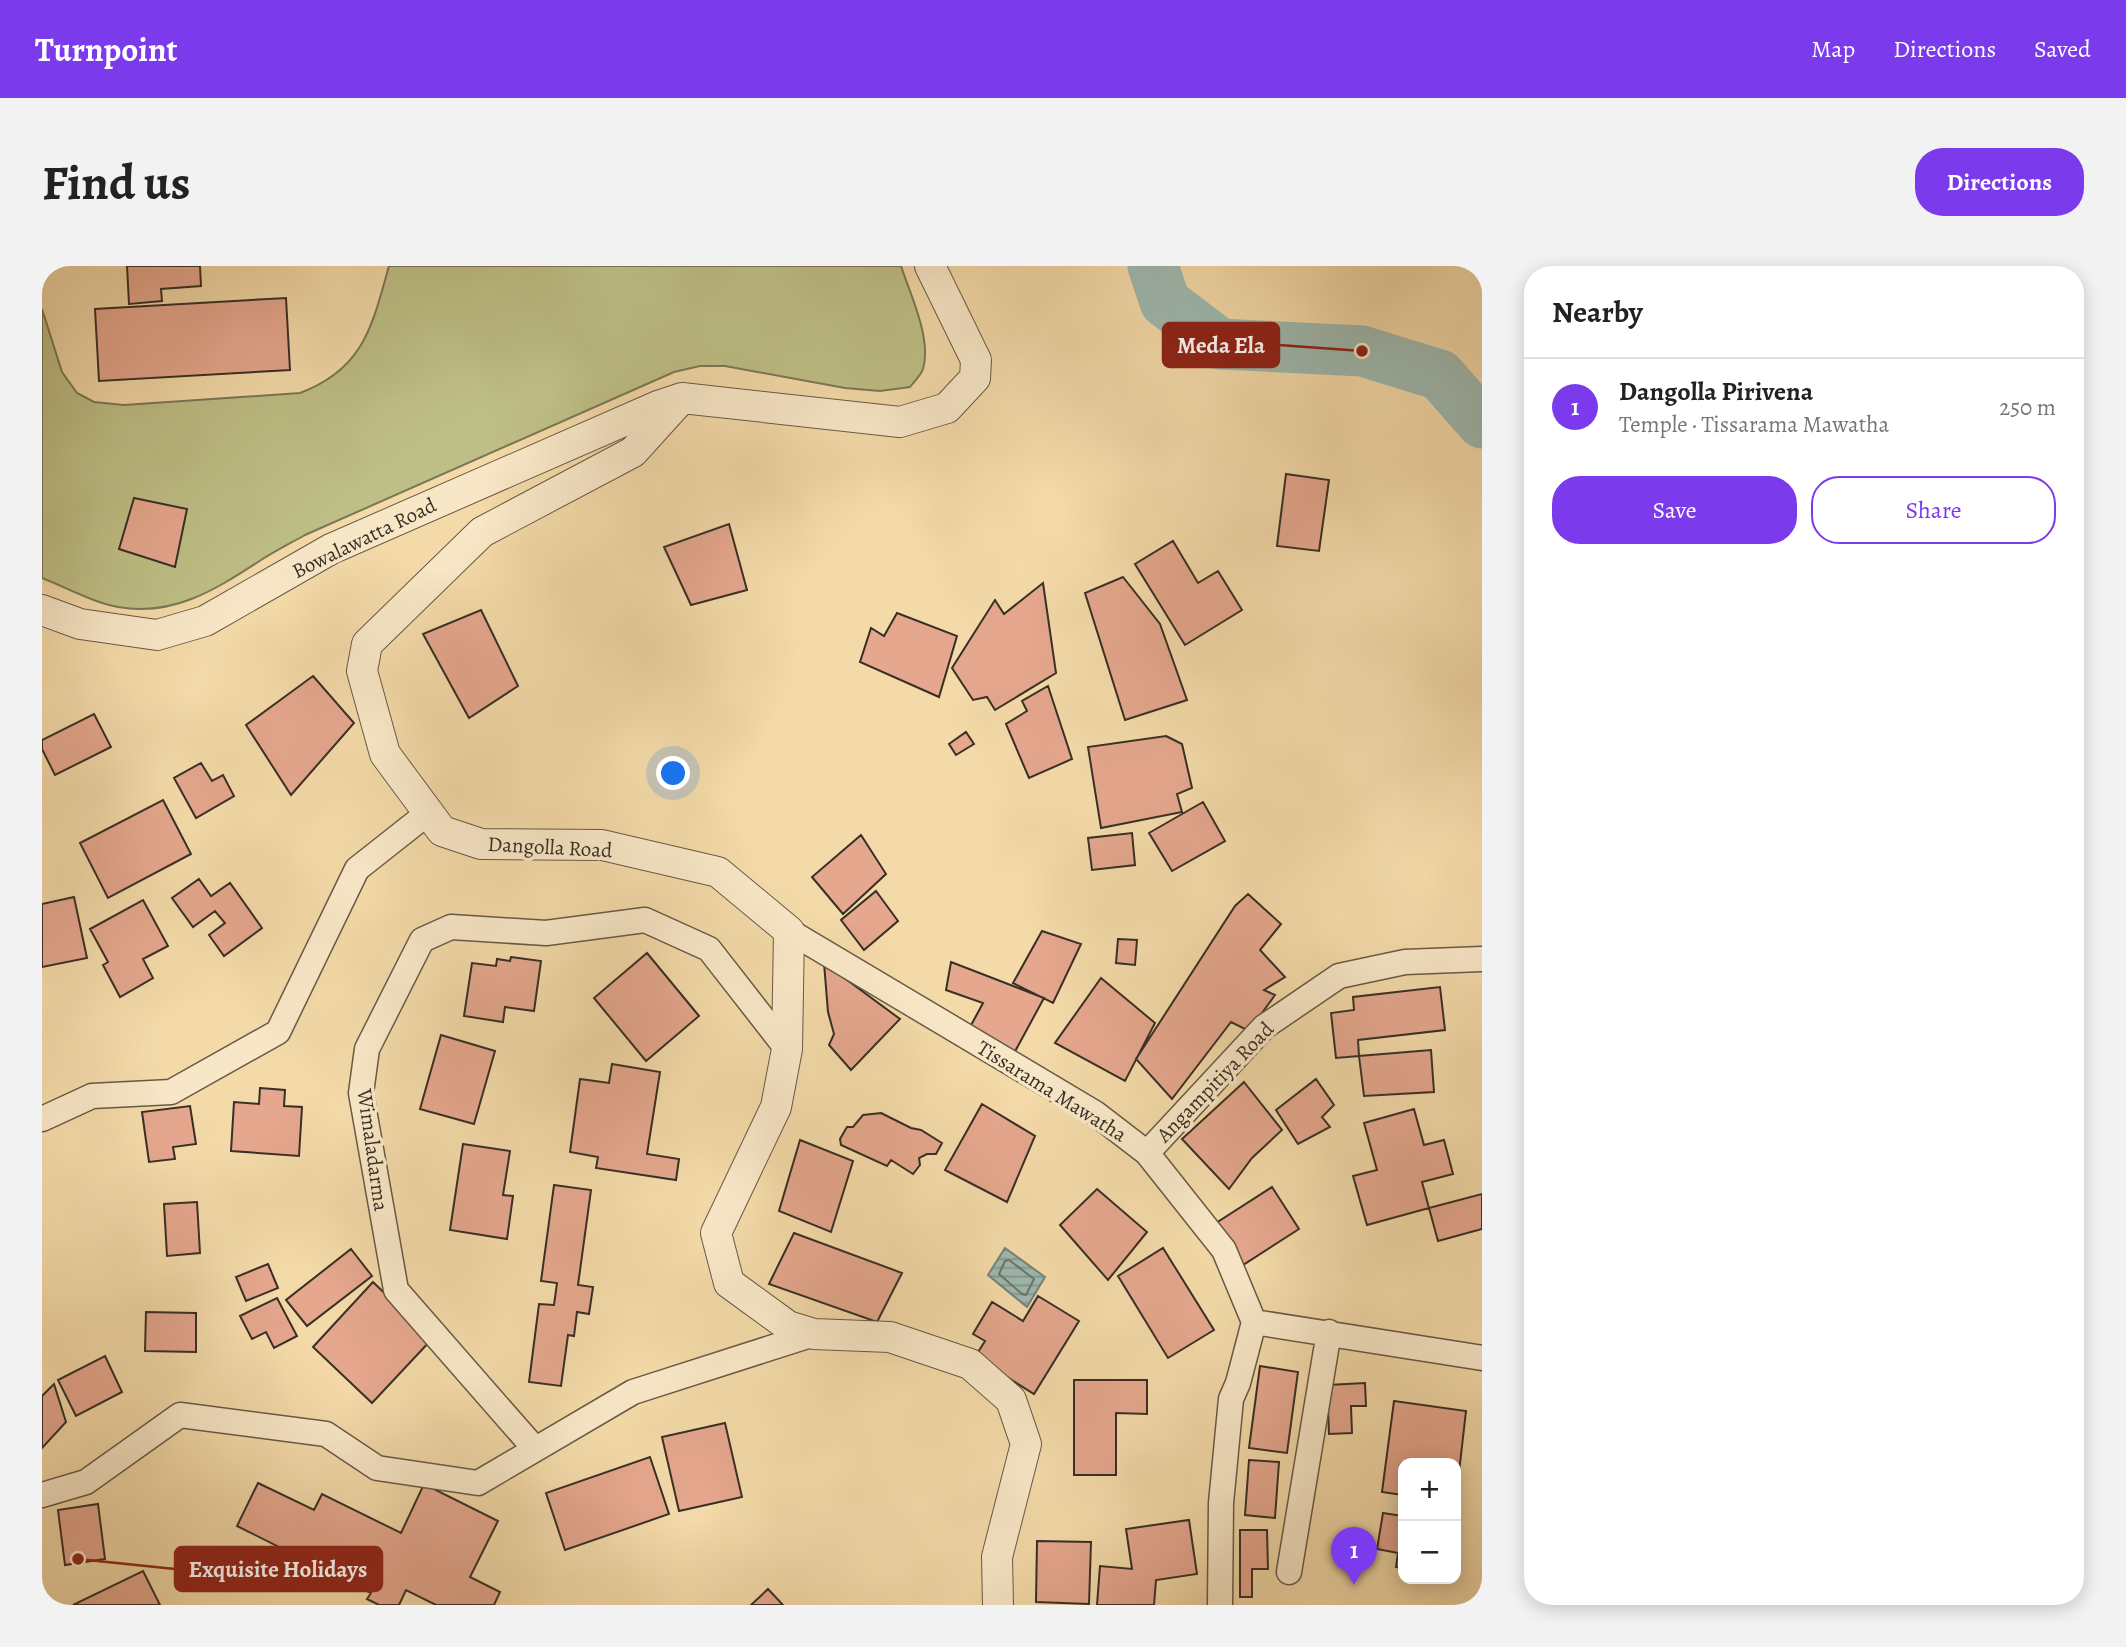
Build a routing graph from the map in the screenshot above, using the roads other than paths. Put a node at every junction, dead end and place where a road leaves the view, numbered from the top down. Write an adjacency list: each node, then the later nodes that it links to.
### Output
1 (930, 266): 2 (street)
2 (682, 398): 3 (street, Bowalawatta Road); 4 (street, Dangolla Road)
3 (42, 610)
4 (428, 813): 5 (street, Dangolla Road); 8 (street)
5 (789, 931): 7 (street); 9 (street, Tissarama Mawatha)
6 (1482, 959): 9 (street, Angampitiya Road)
7 (788, 1049): 12 (street); 14 (street, Wimaladarma)
8 (42, 1119)
9 (1147, 1153): 10 (street, Tissarama Mawatha)
10 (1254, 1322): 11 (street); 18 (street)
11 (1329, 1332): 13 (street); 16 (street)
12 (814, 1334): 14 (street); 17 (street)
13 (1482, 1358)
14 (536, 1449): 15 (street)
15 (42, 1495)
16 (1289, 1572)
17 (998, 1605)
18 (1220, 1605)

